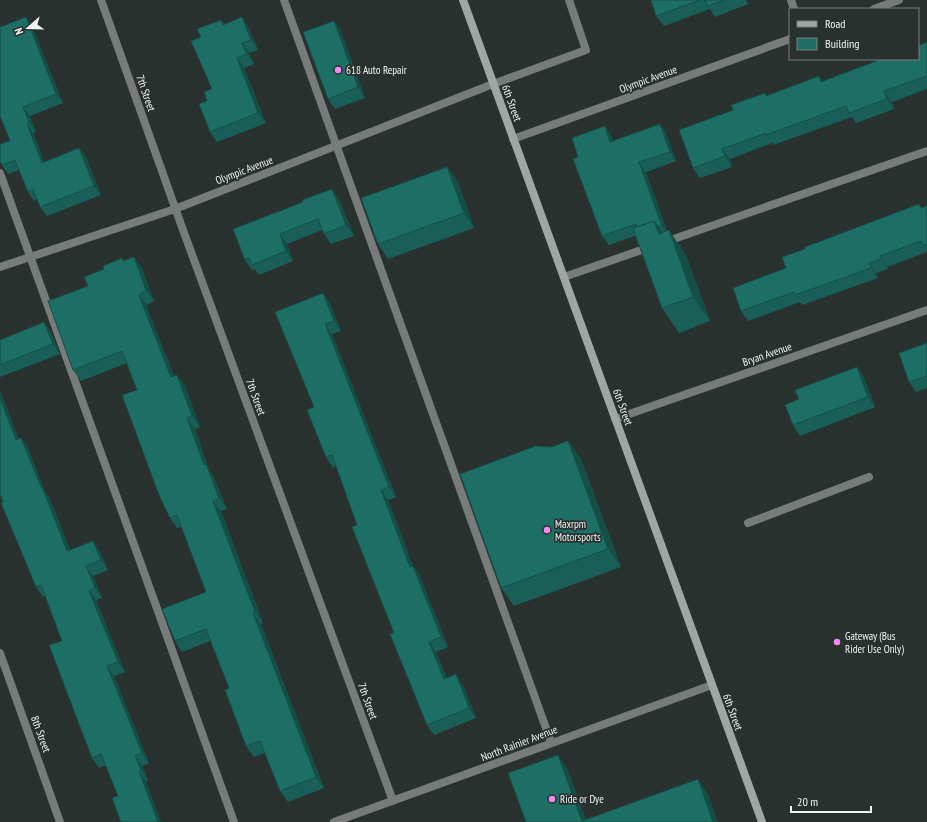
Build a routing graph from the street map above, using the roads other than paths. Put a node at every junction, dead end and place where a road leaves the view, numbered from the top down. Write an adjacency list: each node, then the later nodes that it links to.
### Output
1 (102, 0): 13 (street, 7th Street)
2 (284, 0): 10 (street)
3 (463, 0): 8 (main road, 6th Street)
4 (569, 0): 8 (street, Olympic Avenue)
5 (900, 0): 6 (street)
6 (877, 8)
7 (789, 39): 9 (street, Olympic Avenue)
8 (493, 84): 9 (main road, 6th Street); 10 (street, Olympic Avenue)
9 (513, 139): 16 (main road, 6th Street)
10 (338, 145): 13 (street, Olympic Avenue); 23 (street)
11 (927, 151): 16 (street)
12 (0, 173): 14 (street)
13 (175, 209): 14 (street, Olympic Avenue); 24 (street, 7th Street)
14 (30, 256): 15 (street, Olympic Avenue); 26 (street)
15 (0, 267)
16 (564, 277): 18 (main road, 6th Street)
17 (927, 310): 18 (street, Bryan Avenue)
18 (615, 419): 22 (main road, 6th Street)
19 (869, 477): 20 (street)
20 (748, 523)
21 (0, 653): 25 (street, 8th Street)
22 (712, 685): 23 (street, North Rainier Avenue); 28 (main road, 6th Street)
23 (552, 742): 24 (street, North Rainier Avenue)
24 (393, 801): 27 (street, North Rainier Avenue)
25 (60, 822)
26 (234, 822)
27 (334, 822)
28 (762, 822)

